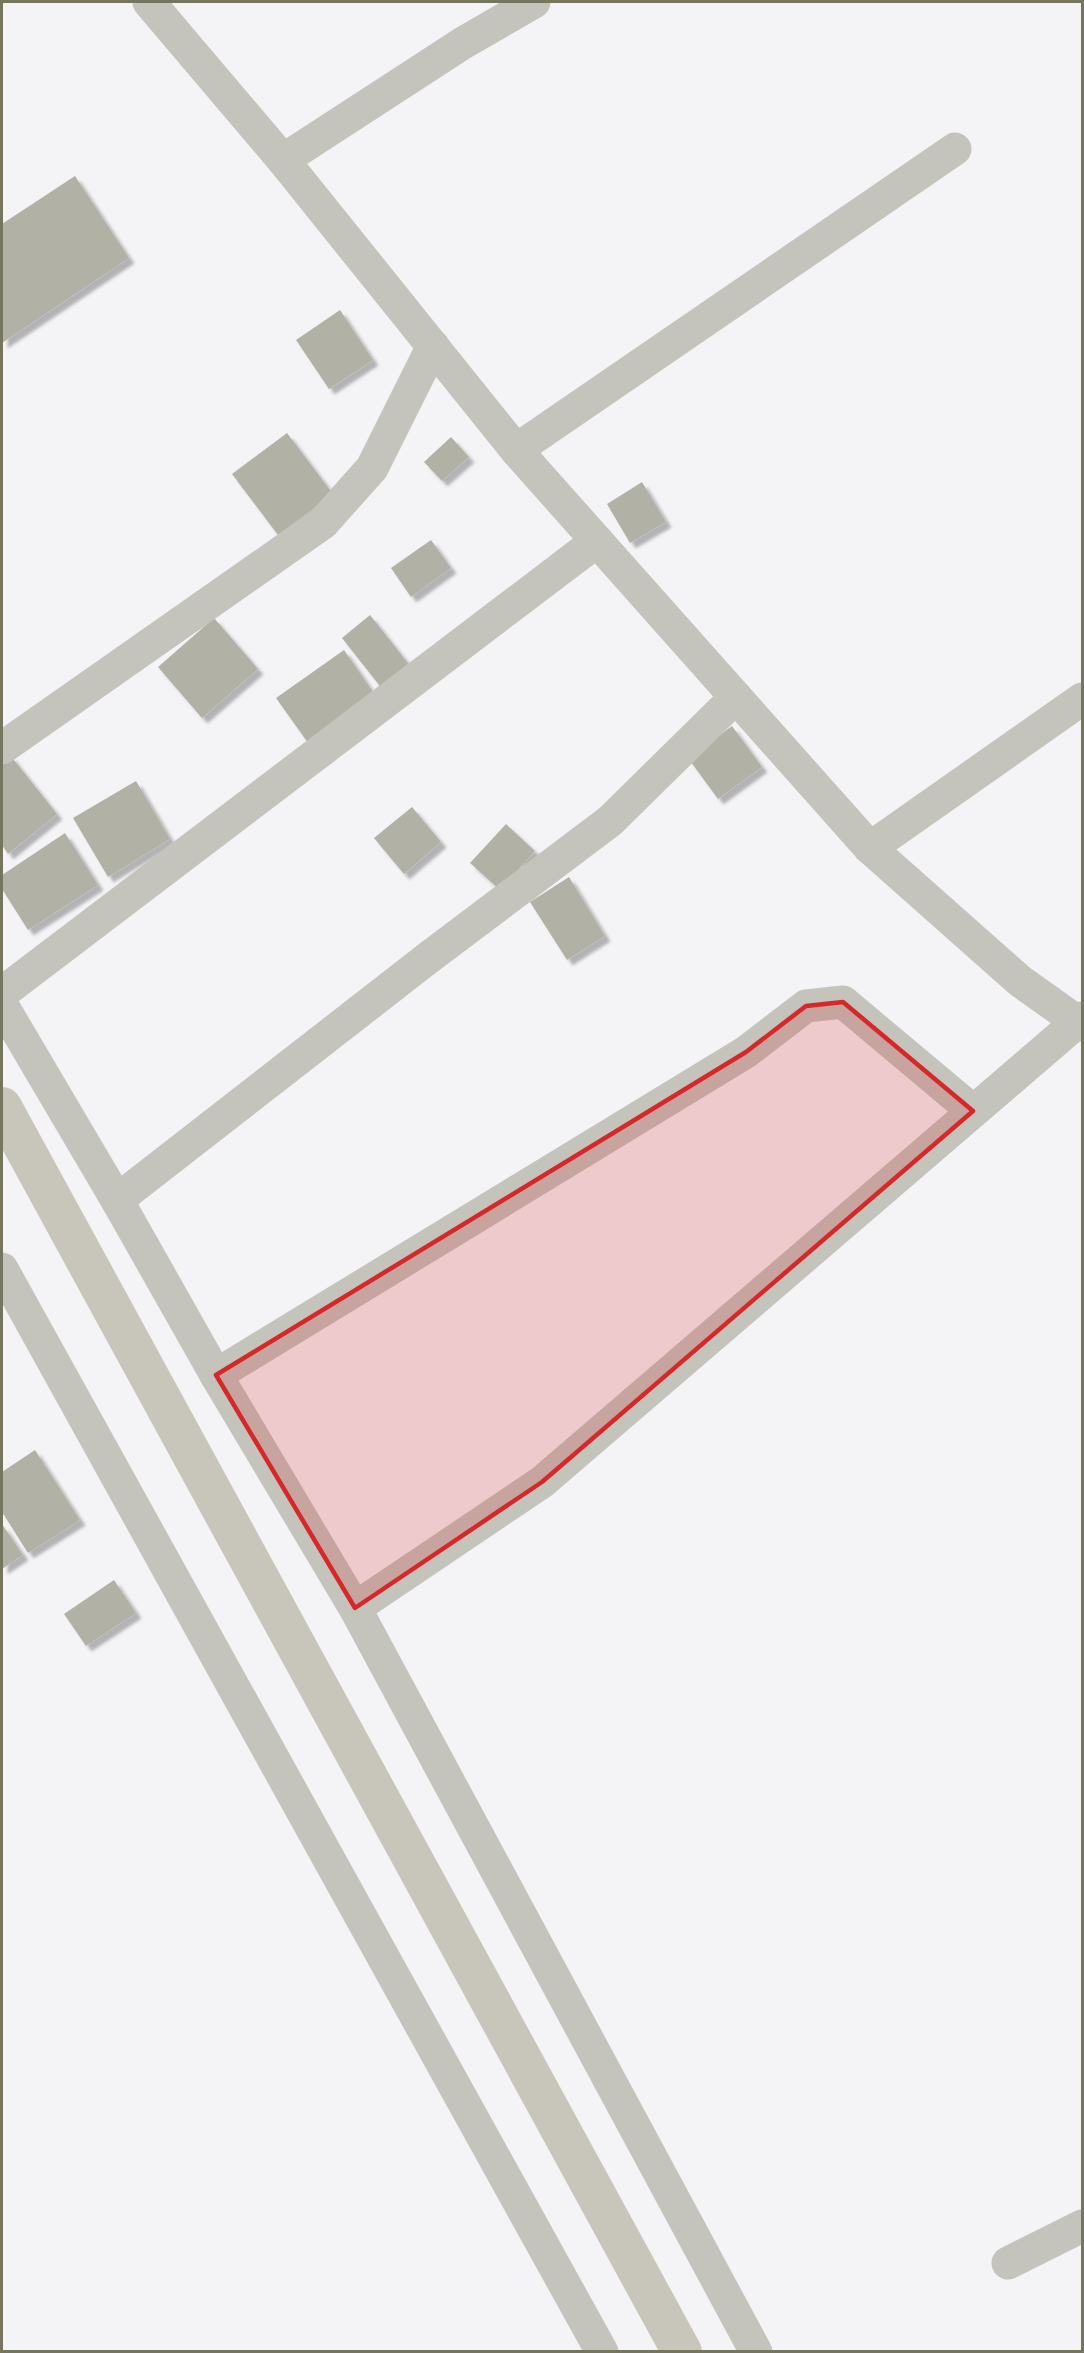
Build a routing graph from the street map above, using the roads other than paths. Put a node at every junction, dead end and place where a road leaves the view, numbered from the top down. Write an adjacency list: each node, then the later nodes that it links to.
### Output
1 (149, 2): 4 (street)
2 (534, 2): 4 (street)
3 (955, 149): 6 (street)
4 (283, 160): 5 (street)
5 (433, 346): 6 (street); 10 (street)
6 (516, 450): 7 (street)
7 (597, 541): 8 (street); 12 (street)
8 (735, 697): 11 (street); 16 (street)
9 (1083, 699): 11 (street)
10 (2, 748)
11 (870, 848): 14 (street)
12 (2, 993)
13 (2, 1005): 16 (street)
14 (1081, 1021): 15 (street)
15 (973, 1111): 18 (street); 19 (street)
16 (117, 1200): 18 (street)
17 (2, 1269): 22 (street)
18 (216, 1375): 19 (street)
19 (355, 1608): 23 (street)
20 (1083, 2226): 21 (street)
21 (1008, 2263)
22 (602, 2352)
23 (756, 2352)

